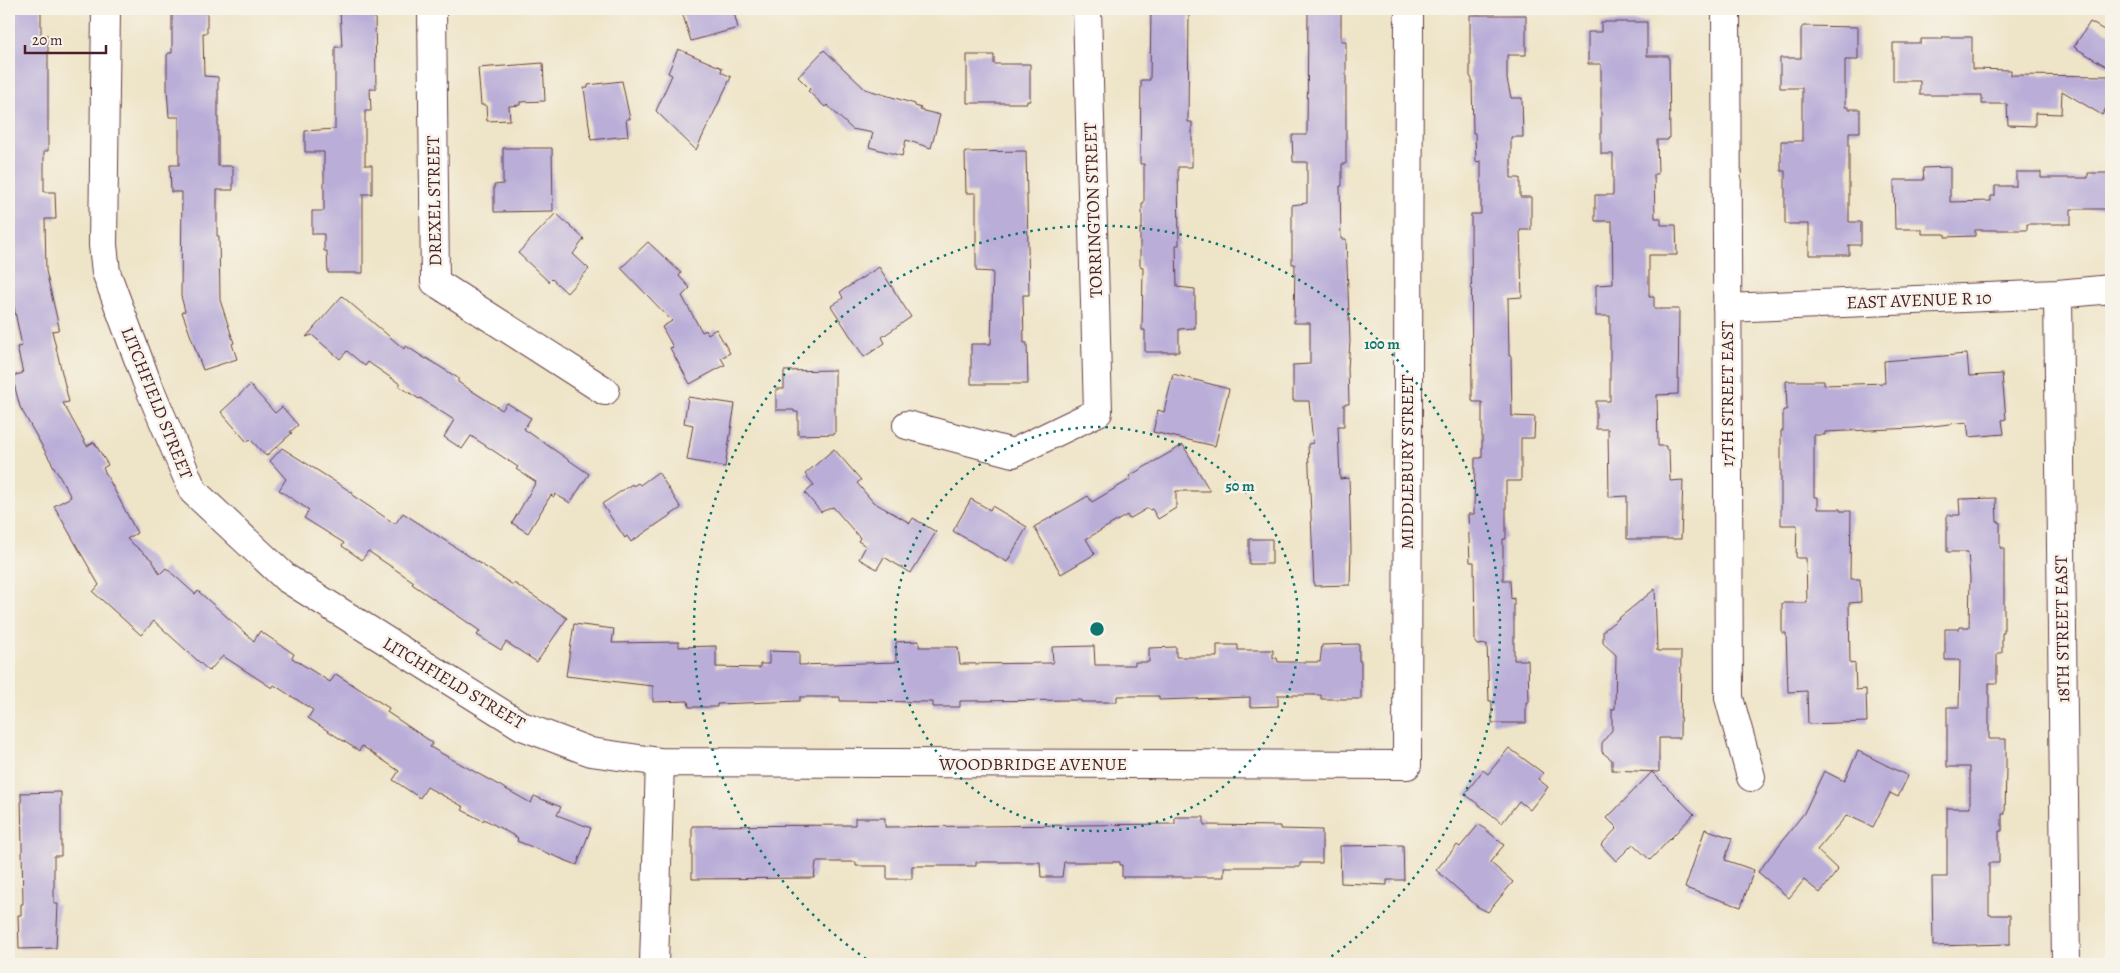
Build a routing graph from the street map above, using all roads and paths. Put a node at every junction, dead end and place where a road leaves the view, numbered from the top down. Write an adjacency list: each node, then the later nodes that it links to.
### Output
1 (106, 9): 11 (street, LITCHFIELD STREET)
2 (432, 9): 9 (street, DREXEL STREET)
3 (1087, 9): 10 (street, TORRINGTON STREET)
4 (1409, 9): 12 (street, MIDDLEBURY STREET)
5 (1726, 9): 8 (street, 17TH STREET EAST)
6 (2111, 289): 7 (street, EAST AVENUE R 10)
7 (2058, 294): 8 (street, EAST AVENUE R 10); 15 (street, 18TH STREET EAST)
8 (1727, 308): 13 (street, 17TH STREET EAST)
9 (605, 391)
10 (907, 425)
11 (660, 762): 12 (street, WOODBRIDGE AVENUE); 14 (street)
12 (1407, 765)
13 (1751, 777)
14 (654, 964)
15 (2066, 964)

